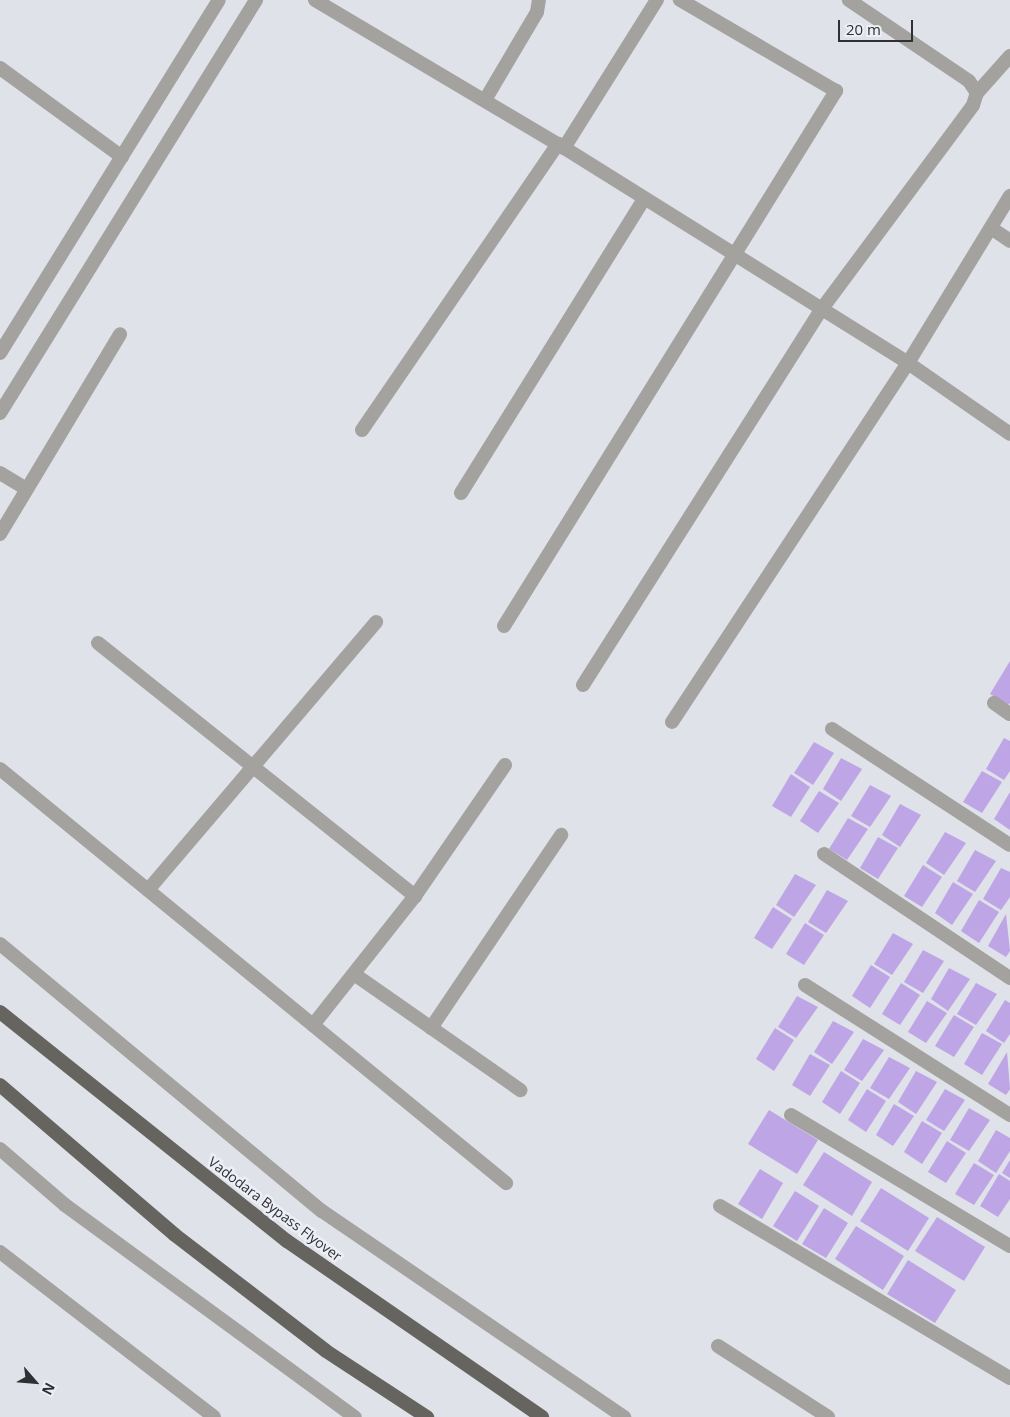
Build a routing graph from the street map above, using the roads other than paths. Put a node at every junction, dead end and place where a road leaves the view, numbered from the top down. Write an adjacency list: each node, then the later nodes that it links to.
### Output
1 (219, 0): 13 (street)
2 (256, 0): 23 (street)
3 (315, 0): 11 (street)
4 (539, 0): 11 (street)
5 (657, 0): 12 (street)
6 (680, 0): 18 (street)
7 (849, 0): 10 (street)
8 (1010, 56): 10 (street)
9 (0, 68): 13 (street)
10 (977, 94): 19 (street)
11 (484, 100): 12 (street)
12 (561, 146): 15 (street); 24 (street)
13 (122, 157): 21 (street)
14 (1010, 196): 16 (street)
15 (644, 199): 18 (street); 28 (street)
16 (990, 228): 17 (street); 22 (street)
17 (1010, 241)
18 (736, 257): 19 (street); 31 (street)
19 (821, 310): 22 (street); 33 (street)
20 (120, 334): 27 (street)
21 (0, 353)
22 (908, 363): 25 (street); 36 (street)
23 (0, 413)
24 (362, 430)
25 (1010, 434)
26 (0, 473): 27 (street)
27 (27, 489): 29 (street)
28 (461, 493)
29 (0, 534)
30 (376, 622): 39 (street)
31 (504, 626)
32 (98, 643): 39 (street)
33 (583, 685)
34 (994, 704): 35 (street)
35 (1010, 714)
36 (672, 722)
37 (832, 730): 42 (street)
38 (505, 765): 45 (street)
39 (254, 766): 44 (street); 45 (street)
40 (0, 769): 44 (street)
41 (561, 835): 52 (street)
42 (1010, 845)
43 (824, 854): 48 (street)
44 (148, 890): 51 (street)
45 (415, 896): 47 (street)
46 (0, 944): 68 (street)
47 (354, 974): 51 (street); 52 (street)
48 (1010, 978)
49 (805, 985): 56 (street)
50 (0, 1012): 67 (highway, Vadodara Bypass Flyover)
51 (313, 1026): 58 (street)
52 (431, 1028): 54 (street)
53 (0, 1085): 66 (highway)
54 (520, 1090)
55 (791, 1115): 60 (street)
56 (1010, 1115)
57 (0, 1149): 65 (street)
58 (506, 1183)
59 (720, 1206): 63 (street)
60 (1009, 1243)
61 (0, 1252): 64 (street)
62 (718, 1346): 69 (street)
63 (1010, 1378)
64 (214, 1417)
65 (355, 1417)
66 (427, 1417)
67 (542, 1417)
68 (624, 1417)
69 (828, 1417)

